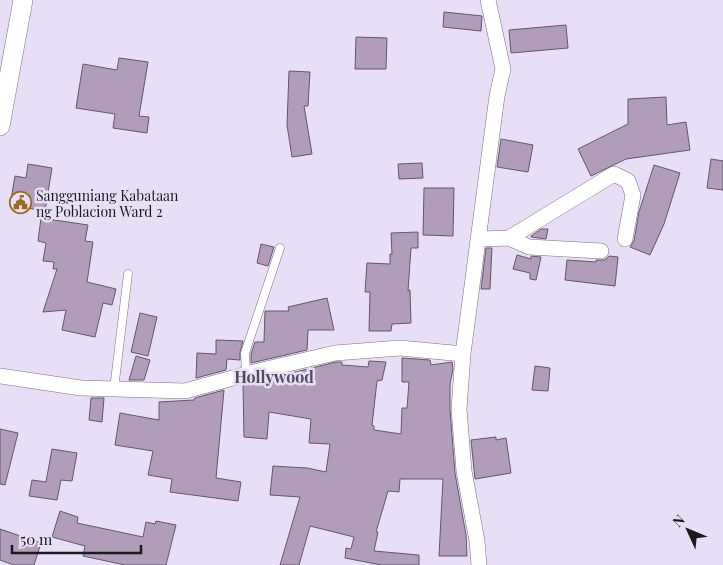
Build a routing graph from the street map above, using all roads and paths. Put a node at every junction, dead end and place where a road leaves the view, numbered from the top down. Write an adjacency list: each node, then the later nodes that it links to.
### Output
1 (23, 0): 3 (street)
2 (488, 0): 5 (street)
3 (0, 126)
4 (509, 238): 5 (street); 6 (street); 8 (street)
5 (478, 239): 10 (street)
6 (625, 239)
7 (280, 248): 11 (lane)
8 (601, 251)
9 (128, 274): 13 (lane)
10 (463, 354): 11 (street); 14 (street)
11 (246, 374): 13 (street)
12 (0, 376): 13 (street)
13 (114, 389)
14 (479, 565)

